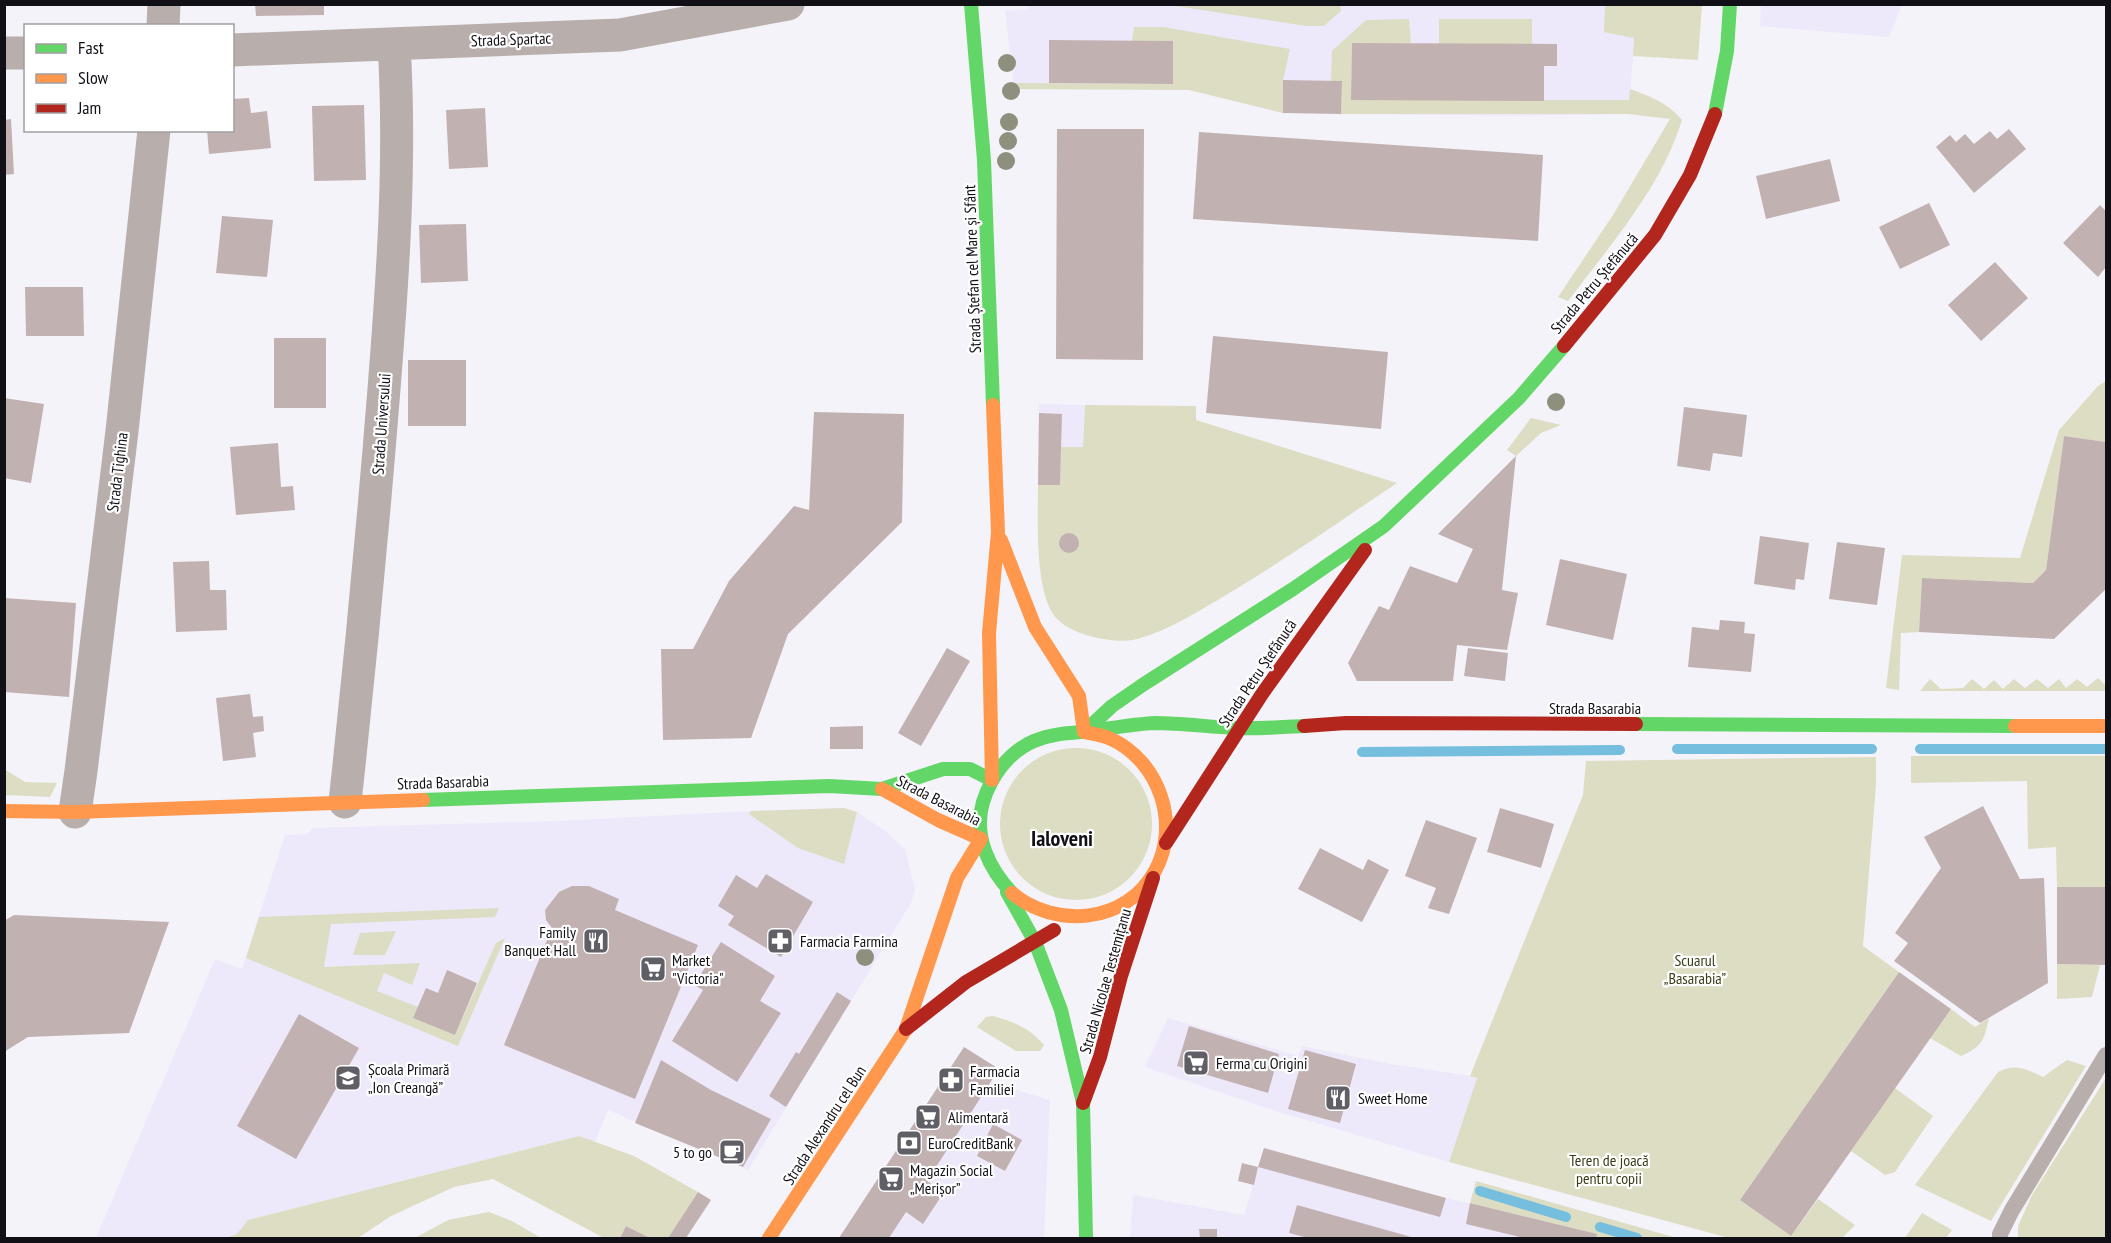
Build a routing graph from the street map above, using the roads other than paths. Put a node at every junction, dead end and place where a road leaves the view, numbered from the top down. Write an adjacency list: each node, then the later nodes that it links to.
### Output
1 (164, 4): 5 (street)
2 (788, 4): 6 (street, Strada Spartac)
3 (971, 4): 12 (main road, Strada Ștefan cel Mare și Sfânt)
4 (1730, 4): 11 (main road, Strada Petru Ștefănucă)
5 (163, 24)
6 (394, 44): 7 (street, Strada Spartac); 18 (street, Strada Universului)
7 (234, 50)
8 (4, 53): 9 (street)
9 (24, 53)
10 (154, 132): 20 (street, Strada Tighina)
11 (1384, 526): 14 (main road, Strada Petru Ștefănucă); 15 (main road, Strada Petru Ștefănucă)
12 (998, 532): 15 (main road, Strada Ștefan cel Mare și Sfânt); 16 (main road, Strada Ștefan cel Mare și Sfânt)
13 (2106, 726): 14 (main road, Strada Basarabia)
14 (1239, 728): 15 (main road, Strada Basarabia); 22 (main road, Strada Petru Ștefănucă)
15 (1084, 732): 16 (main road, Strada Basarabia); 22 (main road, Strada Basarabia)
16 (992, 780): 17 (main road, Strada Basarabia); 21 (main road, Strada Basarabia)
17 (882, 789): 18 (main road, Strada Basarabia); 21 (main road, Strada Basarabia)
18 (345, 802): 20 (main road, Strada Basarabia)
19 (4, 811): 20 (main road, Strada Basarabia)
20 (75, 812)
21 (981, 839): 24 (main road, Strada Basarabia); 27 (main road, Strada Alexandru cel Bun)
22 (1166, 843): 23 (main road, Strada Basarabia)
23 (1157, 868): 25 (main road, Strada Basarabia); 29 (main road, Strada Nicolae Testemițanu)
24 (1005, 888): 25 (main road, Strada Basarabia); 26 (main road, Strada Nicolae Testemițanu)
25 (1071, 918): 26 (main road, Strada Alexandru cel Bun)
26 (1035, 942): 27 (main road, Strada Alexandru cel Bun); 29 (main road, Strada Nicolae Testemițanu)
27 (906, 1029): 30 (main road, Strada Alexandru cel Bun)
28 (2106, 1055): 32 (lane)
29 (1083, 1103): 31 (main road, Strada Nicolae Testemițanu)
30 (769, 1239)
31 (1086, 1239)
32 (2000, 1239)

